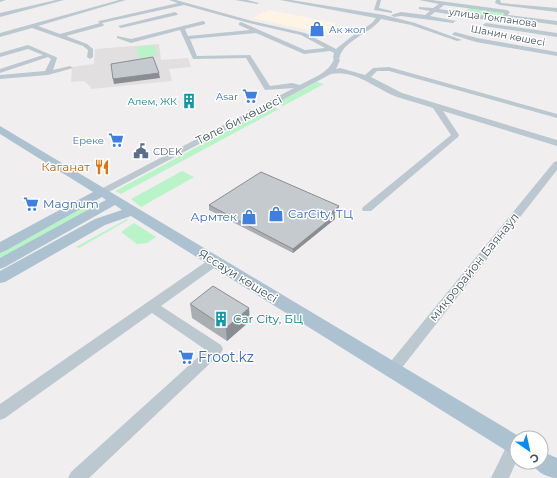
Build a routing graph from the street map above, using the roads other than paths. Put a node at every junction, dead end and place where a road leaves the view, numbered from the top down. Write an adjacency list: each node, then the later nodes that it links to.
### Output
1 (4, 0): 9 (street)
2 (62, 0): 22 (street)
3 (171, 0): 15 (street)
4 (237, 0): 11 (street)
5 (282, 0): 24 (street)
6 (420, 0): 14 (street)
7 (492, 0): 10 (street)
8 (504, 0): 10 (street)
9 (0, 1)
10 (498, 1): 17 (street)
11 (257, 2)
12 (123, 3): 33 (street)
13 (378, 3): 18 (street)
14 (443, 3): 19 (street); 23 (street)
15 (184, 4): 20 (street); 28 (street)
16 (421, 8): 19 (street)
17 (557, 10)
18 (402, 11): 24 (street, улица Токпанова); 25 (street, улица Токпанова)
19 (435, 11): 23 (street); 25 (street)
20 (137, 12): 26 (street); 39 (street)
21 (175, 14): 26 (street)
22 (0, 15)
23 (506, 15): 29 (street)
24 (382, 17): 43 (street); 47 (street)
25 (426, 17): 27 (street, улица Токпанова)
26 (151, 20): 34 (street); 35 (street)
27 (456, 21)
28 (251, 22): 42 (street); 46 (street)
29 (557, 22): 45 (street)
30 (203, 23): 35 (street)
31 (241, 24): 36 (street)
32 (479, 24): 45 (street, улица Токпанова)
33 (32, 26): 37 (street); 39 (street)
34 (121, 26)
35 (177, 29): 40 (street); 41 (street)
36 (256, 31): 41 (street); 46 (street)
37 (1, 34)
38 (455, 34): 45 (street, Шанин көшесі)
39 (60, 36): 50 (street)
40 (119, 37)
41 (186, 38): 59 (street)
42 (292, 39)
43 (459, 40)
44 (300, 41): 46 (street)
45 (554, 44)
46 (331, 49): 47 (street)
47 (337, 52): 51 (street)
48 (0, 55): 49 (street)
49 (49, 55): 53 (street); 54 (street)
50 (90, 57)
51 (337, 60): 55 (street); 56 (street)
52 (70, 68): 54 (street)
53 (0, 71)
54 (48, 72): 57 (street)
55 (329, 72): 56 (street); 59 (street, Төле би көшесі)
56 (346, 73): 58 (street)
57 (0, 77)
58 (366, 78): 60 (street); 61 (street)
59 (302, 87): 65 (street, Төле би көшесі)
60 (436, 106): 63 (street); 66 (street)
61 (557, 116)
62 (0, 130): 65 (main road, Яссауи көшесі)
63 (557, 143)
64 (557, 164): 73 (street, микрорайон Баянаул)
65 (108, 196): 67 (main road, Яссауи көшесі); 68 (main road, Төле би көшесі); 70 (main road, Төле би көшесі)
66 (366, 209)
67 (133, 211): 69 (main road, Яссауи көшесі); 71 (main road)
68 (0, 248)
69 (214, 262): 72 (street); 73 (main road, Яссауи көшесі)
70 (0, 264)
71 (0, 278)
72 (151, 306): 74 (street); 77 (street)
73 (392, 370): 75 (main road, Яссауи көшесі)
74 (0, 412)
75 (509, 442)
76 (509, 460): 78 (street)
77 (77, 478)
78 (500, 478)

